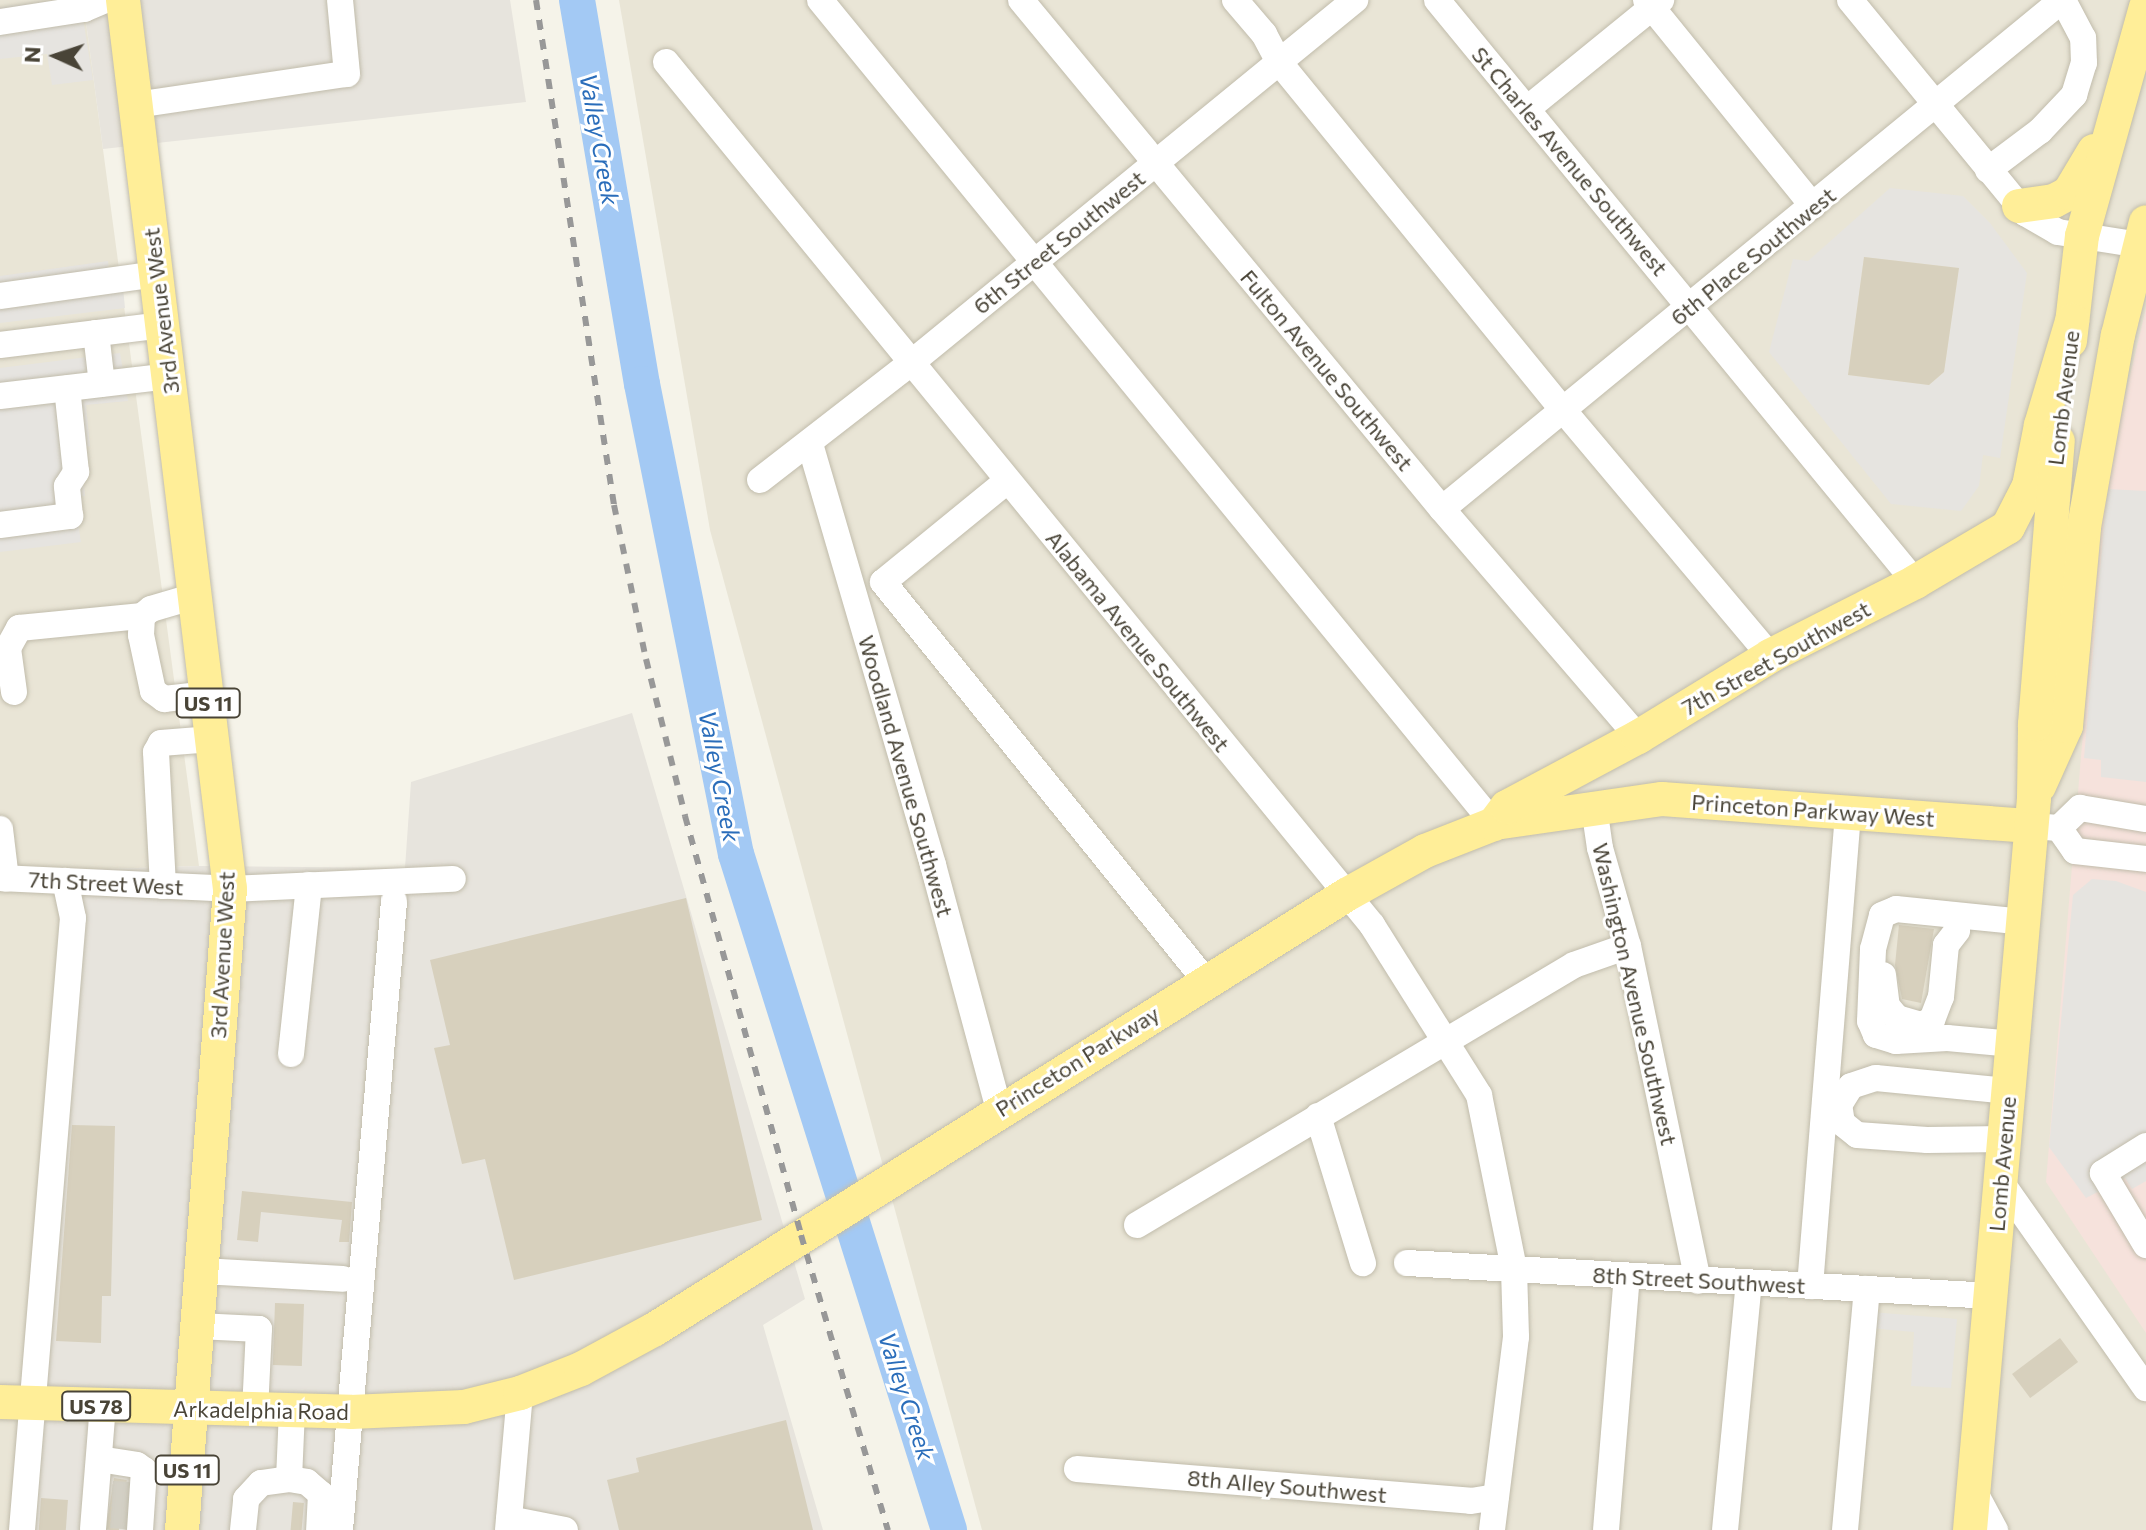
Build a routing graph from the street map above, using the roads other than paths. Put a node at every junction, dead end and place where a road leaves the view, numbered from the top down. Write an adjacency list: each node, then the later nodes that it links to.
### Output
1 (105, 0): 13 (street)
2 (123, 0): 17 (main road, 3rd Avenue West / US 11)
3 (340, 0): 17 (street)
4 (820, 0): 26 (street)
5 (1021, 0): 20 (street, Fulton Avenue Southwest)
6 (1235, 0): 15 (street)
7 (1355, 0): 15 (street, 6th Street Southwest)
8 (1437, 0): 19 (street, St Charles Avenue Southwest)
9 (1850, 0): 18 (street)
10 (2063, 0): 18 (street, 6th Place Southwest); 21 (street)
11 (1653, 3): 19 (street); 22 (street)
12 (2146, 7): 16 (main road, Lomb Avenue)
13 (0, 22)
14 (666, 62): 34 (street, Alabama Avenue Southwest)
15 (1279, 62): 20 (street, 6th Street Southwest); 39 (street)
16 (2123, 89): 23 (main road); 25 (main road, Lomb Avenue)
17 (136, 105): 27 (main road, 3rd Avenue West / US 11)
18 (1938, 105): 21 (street); 22 (street, 6th Place Southwest)
19 (1527, 109): 29 (street, St Charles Avenue Southwest)
20 (1156, 162): 26 (street, 6th Street Southwest); 43 (street, Fulton Avenue Southwest)
21 (1988, 170): 23 (street)
22 (1813, 206): 29 (street, 6th Place Southwest)
23 (2019, 206): 25 (street)
24 (2143, 233): 25 (street); 55 (main road, Lomb Avenue)
25 (2082, 236): 30 (main road, Lomb Avenue)
26 (1034, 262): 34 (street, 6th Street Southwest); 57 (street)
27 (157, 274): 28 (street); 31 (main road, 3rd Avenue West / US 11)
28 (0, 296)
29 (1691, 308): 39 (street, 6th Place Southwest); 45 (street, St Charles Avenue Southwest)
30 (2072, 321): 45 (main road, 7th Street Southwest); 55 (main road, Lomb Avenue)
31 (163, 325): 32 (street); 35 (main road, 3rd Avenue West / US 11)
32 (96, 333): 33 (street); 36 (street)
33 (0, 345)
34 (911, 363): 40 (street, 6th Street Southwest); 42 (street, Alabama Avenue Southwest)
35 (169, 376): 36 (street); 46 (main road, 3rd Avenue West / US 11)
36 (102, 384): 37 (street)
37 (67, 388): 38 (street); 44 (street)
38 (0, 396)
39 (1564, 411): 43 (street, 6th Place Southwest); 48 (street)
40 (810, 444): 41 (street, 6th Street Southwest); 80 (street, Woodland Avenue Southwest)
41 (760, 480)
42 (1007, 481): 66 (street, Alabama Avenue Southwest); 74 (street)
43 (1442, 509): 51 (street, Fulton Avenue Southwest)
44 (0, 525)
45 (1915, 582): 48 (main road, 7th Street Southwest)
46 (195, 596): 47 (street); 50 (main road, 3rd Avenue West / US 11)
47 (142, 616): 49 (street); 50 (street)
48 (1770, 656): 51 (main road, 7th Street Southwest)
49 (14, 692)
50 (207, 694): 52 (main road, 3rd Avenue West / US 11)
51 (1638, 737): 57 (main road, Princeton Parkway)
52 (212, 739): 64 (street); 65 (main road, 3rd Avenue West / US 11)
53 (1594, 807): 54 (main road, Princeton Parkway West); 57 (main road); 72 (street, Washington Avenue Southwest)
54 (1848, 812): 55 (main road, Princeton Parkway West); 68 (street)
55 (2041, 817): 56 (street); 59 (street); 70 (main road, Lomb Avenue)
56 (2146, 819)
57 (1494, 824): 66 (main road, Princeton Parkway)
58 (0, 829): 60 (street)
59 (2146, 859)
60 (3, 878): 62 (street, 7th Street West)
61 (453, 879): 63 (street, 7th Street West)
62 (65, 881): 64 (street, 7th Street West); 101 (street)
63 (309, 885): 65 (street, 7th Street West); 78 (street)
64 (163, 886): 65 (street, 7th Street West)
65 (230, 889): 90 (main road, 3rd Avenue West / US 11)
66 (1346, 895): 74 (main road, Princeton Parkway); 76 (street, Alabama Avenue Southwest)
67 (394, 901): 106 (street)
68 (1840, 907): 69 (street); 95 (street)
69 (1882, 915): 71 (street); 73 (street)
70 (2023, 922): 71 (street); 77 (main road, Lomb Avenue)
71 (1958, 924): 73 (street); 75 (street)
72 (1628, 946): 76 (street); 93 (street, Washington Avenue Southwest)
73 (1873, 949): 75 (street)
74 (1205, 980): 80 (main road, Princeton Parkway)
75 (1947, 1038): 77 (street)
76 (1444, 1044): 81 (street); 89 (street, Alabama Avenue Southwest)
77 (2013, 1044): 79 (main road, Lomb Avenue)
78 (291, 1054)
79 (2009, 1091): 82 (main road, Lomb Avenue); 82 (street)
80 (999, 1110): 100 (main road, Princeton Parkway)
81 (1318, 1116): 85 (street); 87 (street)
82 (2005, 1139): 84 (main road, Lomb Avenue)
83 (2146, 1146): 86 (street)
84 (2001, 1182): 97 (main road, Lomb Avenue); 99 (street)
85 (1137, 1225)
86 (2146, 1245)
87 (1363, 1263)
88 (1407, 1263): 89 (street, 8th Street Southwest)
89 (1514, 1269): 91 (street, 8th Street Southwest); 111 (street, Alabama Avenue Southwest)
90 (202, 1271): 92 (street); 98 (main road, 3rd Avenue West / US 11)
91 (1627, 1277): 93 (street, 8th Street Southwest); 121 (street)
92 (343, 1279)
93 (1698, 1281): 94 (street, 8th Street Southwest)
94 (1749, 1283): 95 (street, 8th Street Southwest); 122 (street)
95 (1810, 1286): 96 (street, 8th Street Southwest)
96 (1867, 1289): 97 (street, 8th Street Southwest); 123 (street)
97 (1991, 1296): 110 (main road, Lomb Avenue)
98 (198, 1326): 103 (main road, 3rd Avenue West / US 11); 104 (street)
99 (2146, 1388)
100 (520, 1393): 106 (main road, Arkadelphia Road); 113 (street)
101 (15, 1403): 102 (main road, Arkadelphia Road / US 78); 115 (street)
102 (103, 1406): 103 (main road, Arkadelphia Road / US 78); 107 (street)
103 (192, 1409): 104 (main road, Arkadelphia Road); 114 (main road, 3rd Avenue West / US 11)
104 (255, 1410): 105 (main road, Arkadelphia Road)
105 (292, 1411): 106 (main road, Arkadelphia Road); 109 (street)
106 (351, 1412): 118 (street)
107 (99, 1459): 112 (street); 112 (street)
108 (1077, 1469): 111 (street, 8th Alley Southwest)
109 (289, 1479): 116 (street); 117 (street)
110 (1973, 1489): 124 (main road, Lomb Avenue); 125 (street)
111 (1496, 1497): 120 (street, Alabama Avenue Southwest)
112 (120, 1510): 114 (street)
113 (508, 1524): 119 (street)
114 (182, 1526)
115 (22, 1530)
116 (243, 1530)
117 (319, 1530)
118 (340, 1530)
119 (565, 1530)
120 (1492, 1530)
121 (1606, 1530)
122 (1725, 1530)
123 (1845, 1530)
124 (1970, 1530)
125 (1995, 1530)

